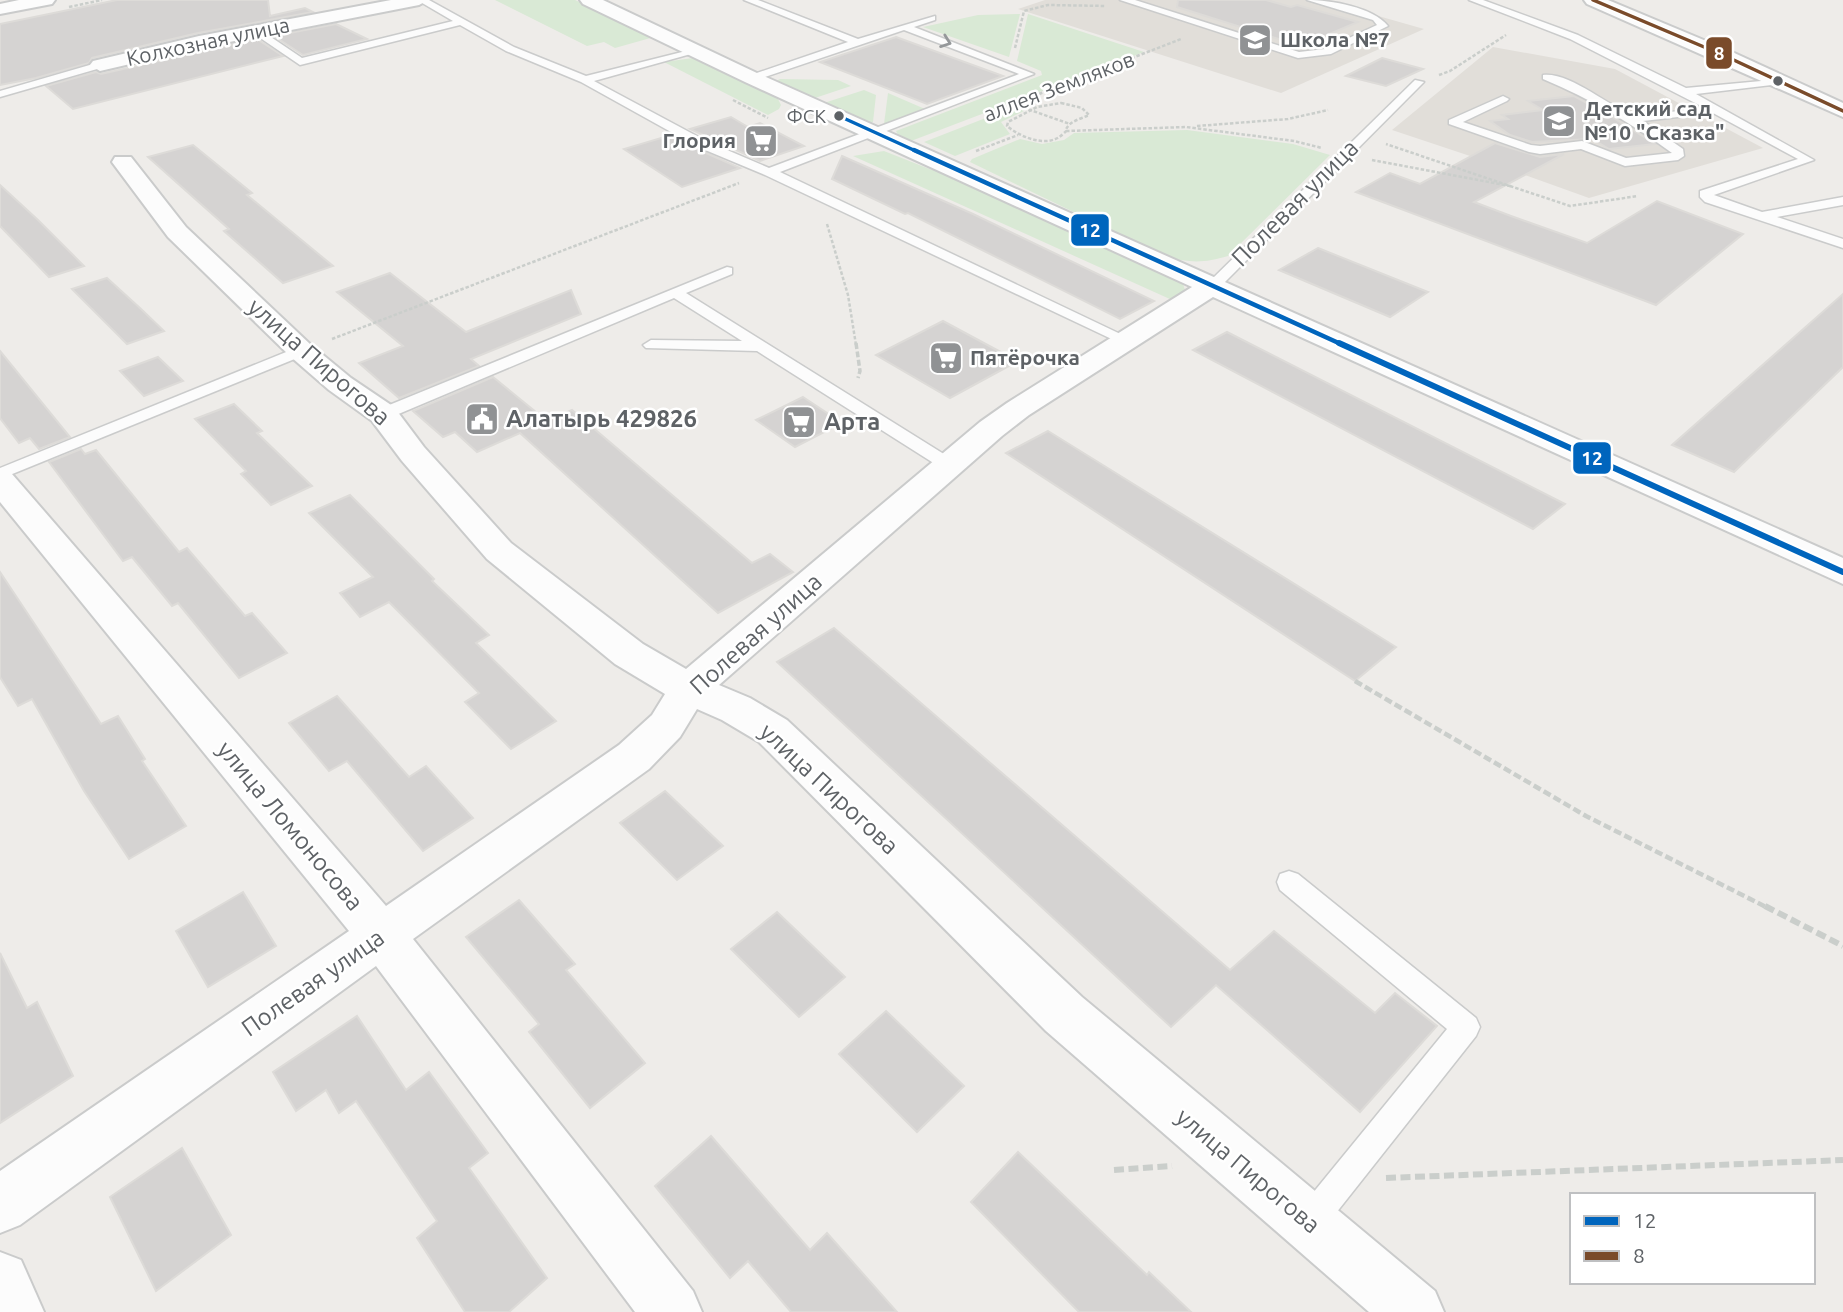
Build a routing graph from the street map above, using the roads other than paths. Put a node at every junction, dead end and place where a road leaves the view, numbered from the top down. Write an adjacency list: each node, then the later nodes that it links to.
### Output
1 (46, 0): 11 (street)
2 (421, 0): 13 (lane); 15 (street, Колхозная улица)
3 (589, 0): 17 (street)
4 (749, 0): 16 (lane)
5 (1125, 0): 10 (lane)
6 (1312, 0): 10 (lane)
7 (1347, 0): 10 (lane)
8 (1474, 0): 24 (lane)
9 (1593, 0): 22 (street)
10 (1334, 6)
11 (0, 9)
12 (932, 18): 14 (lane)
13 (462, 22): 15 (lane); 21 (lane)
14 (904, 27): 16 (lane); 30 (lane, one-way to 30)
15 (255, 30): 18 (street, Колхозная улица)
16 (858, 42): 20 (lane)
17 (695, 50): 20 (street); 21 (lane)
18 (100, 65): 25 (lane, Колхозная улица)
19 (1546, 77): 29 (lane)
20 (751, 78): 30 (street)
21 (585, 79): 32 (lane)
22 (1780, 81): 24 (lane); 28 (street)
23 (1419, 82): 37 (lane, Полевая улица)
24 (1684, 92): 27 (lane)
25 (0, 94)
26 (1503, 99): 29 (lane)
27 (1716, 110): 29 (lane); 34 (lane)
28 (1843, 111)
29 (1632, 119)
30 (877, 133): 32 (lane); 37 (street)
31 (123, 162): 42 (street, улица Пирогова)
32 (769, 172): 39 (lane)
33 (1843, 201): 34 (lane)
34 (1760, 216): 35 (lane)
35 (1843, 244)
36 (727, 271): 38 (lane)
37 (1214, 285): 39 (street, Полевая улица); 47 (street)
38 (676, 293): 41 (lane); 43 (lane)
39 (1125, 340): 44 (street, Полевая улица)
40 (650, 345): 41 (lane)
41 (760, 346): 44 (lane)
42 (301, 351): 43 (street, улица Пирогова); 45 (lane)
43 (383, 414): 48 (street, улица Пирогова)
44 (949, 465): 48 (street, Полевая улица)
45 (0, 474)
46 (0, 481): 50 (street, улица Ломоносова)
47 (1843, 572)
48 (690, 689): 50 (street, Полевая улица); 52 (street, улица Пирогова)
49 (1289, 882): 52 (lane)
50 (381, 935): 51 (street, Полевая улица); 55 (street, улица Ломоносова)
51 (0, 1205)
52 (1309, 1223): 56 (street, улица Пирогова)
53 (0, 1281): 54 (street)
54 (14, 1312)
55 (672, 1312)
56 (1414, 1312)

